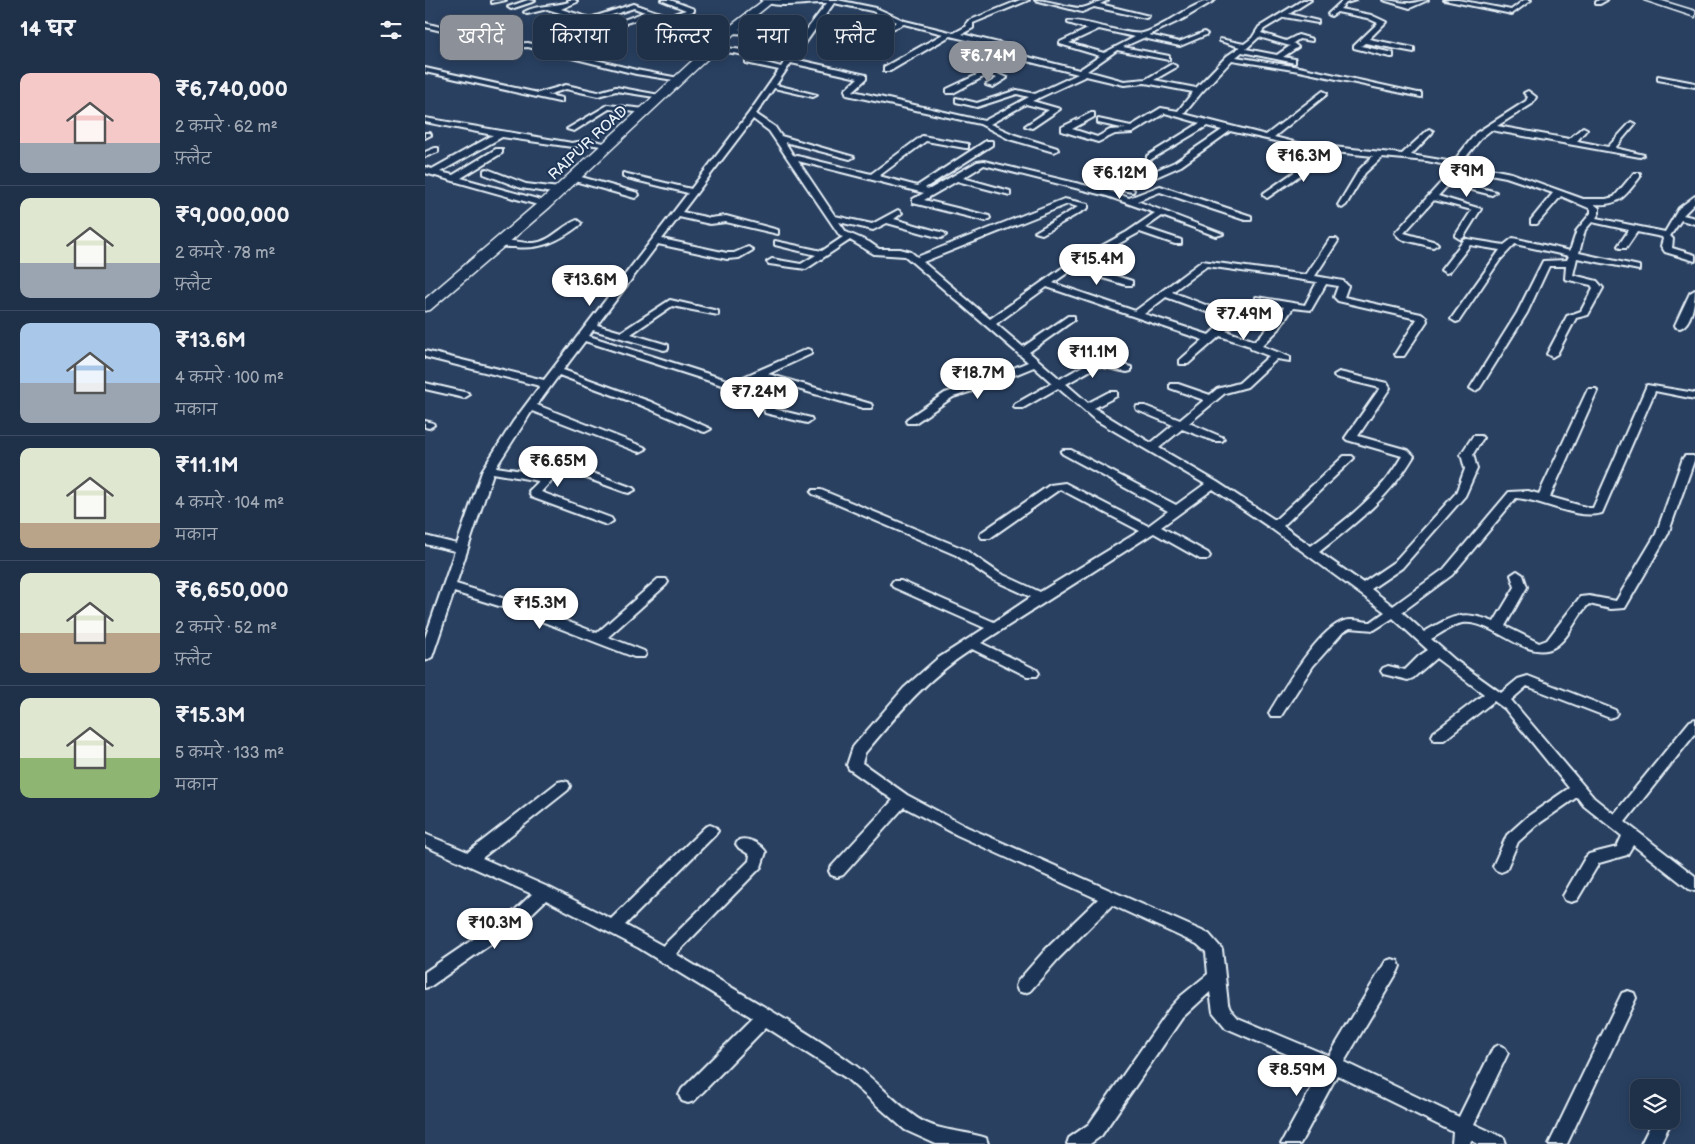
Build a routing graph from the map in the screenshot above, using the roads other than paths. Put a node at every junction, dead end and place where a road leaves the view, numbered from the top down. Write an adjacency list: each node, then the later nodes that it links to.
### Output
1 (503, 0): 17 (street)
2 (531, 0): 19 (street); 20 (street)
3 (571, 0): 21 (street)
4 (664, 0): 31 (street)
5 (768, 0): 15 (street); 43 (main road, RAIPUR ROAD)
6 (1026, 0): 49 (street)
7 (1038, 0): 18 (street)
8 (1306, 0): 26 (street)
9 (1353, 0): 22 (street)
10 (1387, 0): 11 (street)
11 (1425, 0)
12 (1447, 0): 13 (street)
13 (1528, 0)
14 (1651, 0): 25 (main road)
15 (832, 1): 35 (street); 46 (street)
16 (1207, 1): 50 (street)
17 (495, 2)
18 (1101, 2): 32 (street)
19 (544, 7): 21 (street); 23 (street)
20 (511, 8)
21 (555, 10): 28 (street)
22 (1335, 10): 27 (street); 33 (street)
23 (527, 12)
24 (653, 12): 29 (street); 30 (street); 34 (street)
25 (1695, 13)
26 (1282, 14): 37 (street); 48 (street)
27 (1361, 14): 38 (street); 53 (street)
28 (572, 15)
29 (605, 15)
30 (661, 15)
31 (680, 15)
32 (1146, 16)
33 (1329, 16)
34 (627, 21)
35 (903, 22): 40 (street); 49 (street)
36 (1070, 22): 41 (street)
37 (1316, 22)
38 (1352, 24)
39 (425, 25): 42 (street)
40 (894, 26)
41 (1094, 28): 50 (street); 60 (street)
42 (440, 29)
43 (732, 30): 44 (street); 45 (main road, RAIPUR ROAD)
44 (739, 30)
45 (729, 33)
46 (807, 34)
47 (1205, 34): 50 (street)
48 (1257, 34): 54 (street); 57 (street)
49 (951, 35): 62 (street); 71 (street)
50 (1141, 37): 56 (street)
51 (1221, 40): 57 (street)
52 (1310, 40): 54 (street)
53 (1363, 40): 59 (street); 61 (street)
54 (1287, 43): 63 (street)
55 (523, 44): 76 (street)
56 (1116, 48): 60 (street); 64 (street)
57 (1243, 49): 63 (street); 65 (street)
58 (729, 50): 70 (street)
59 (1411, 50)
60 (1105, 55): 74 (street)
61 (1390, 55)
62 (1018, 57): 73 (street); 74 (street)
63 (1278, 57): 68 (street)
64 (1165, 58)
65 (1230, 58): 83 (street); 88 (street)
66 (700, 60): 76 (main road, RAIPUR ROAD)
67 (789, 60): 70 (street); 101 (street)
68 (1299, 62)
69 (1172, 66): 77 (street)
70 (782, 69): 80 (street)
71 (887, 69)
72 (425, 70): 86 (street)
73 (984, 72): 78 (street); 81 (street)
74 (1084, 72): 77 (street); 90 (street)
75 (1661, 78): 79 (street)
76 (680, 79): 89 (main road, RAIPUR ROAD)
77 (1148, 81): 83 (street)
78 (990, 85)
79 (1695, 85)
80 (773, 86): 87 (street); 97 (street)
81 (950, 91)
82 (999, 91): 93 (street)
83 (1198, 91): 96 (street)
84 (1323, 93): 113 (street)
85 (1528, 93): 105 (street)
86 (541, 95): 89 (street); 91 (street)
87 (813, 95)
88 (1418, 95)
89 (661, 96): 95 (main road, RAIPUR ROAD)
90 (1037, 97): 93 (street); 94 (street)
91 (559, 100)
92 (959, 100): 93 (street)
93 (992, 100)
94 (1025, 102): 101 (street); 104 (street)
95 (645, 111): 108 (street); 117 (main road, RAIPUR ROAD)
96 (1179, 113): 102 (street); 106 (street)
97 (752, 115): 112 (street); 146 (street)
98 (1091, 115): 106 (street)
99 (425, 120): 111 (street)
100 (1101, 121): 106 (street)
101 (985, 123): 123 (street)
102 (1206, 123): 109 (street); 131 (street)
103 (1631, 124): 120 (street)
104 (1029, 126)
105 (1490, 127): 114 (street); 132 (street)
106 (1133, 128)
107 (1583, 128): 114 (street)
108 (571, 129)
109 (1228, 129): 113 (street); 144 (street)
110 (1429, 131): 128 (street)
111 (501, 134): 117 (street); 133 (street)
112 (779, 138): 122 (street); 129 (street)
113 (1267, 138): 119 (street)
114 (1571, 142): 120 (street)
115 (837, 143): 122 (street)
116 (989, 143): 143 (street)
117 (609, 145): 139 (main road, RAIPUR ROAD)
118 (965, 146): 137 (street)
119 (1323, 148): 125 (street); 152 (street)
120 (1609, 149): 127 (street)
121 (435, 150): 126 (street)
122 (825, 150): 130 (street)
123 (1054, 150)
124 (499, 151): 138 (street)
125 (1380, 154): 128 (street); 159 (street)
126 (425, 155)
127 (1640, 155)
128 (1405, 156): 132 (street)
129 (793, 157): 137 (street); 164 (street)
130 (850, 157)
131 (1150, 158)
132 (1459, 165): 141 (street); 149 (street)
133 (430, 171): 138 (street)
134 (487, 172): 145 (street)
135 (626, 175): 146 (street)
136 (1637, 175): 157 (street)
137 (874, 176): 143 (street)
138 (454, 178): 158 (street)
139 (574, 178): 145 (main road, RAIPUR ROAD); 153 (street)
140 (955, 178): 147 (street); 150 (street); 156 (street)
141 (1447, 181): 148 (street); 154 (street)
142 (1104, 182): 144 (street)
143 (919, 188): 147 (street)
144 (1123, 188): 151 (street)
145 (559, 192): 158 (main road, RAIPUR ROAD)
146 (693, 192): 162 (street)
147 (931, 192): 165 (street)
148 (1492, 192)
149 (1559, 192): 157 (street); 170 (street)
150 (1007, 193)
151 (1144, 194): 156 (street); 166 (street)
152 (1267, 195)
153 (635, 196)
154 (1431, 197): 179 (street); 186 (street)
155 (1695, 199): 163 (street)
156 (1130, 201): 161 (street)
157 (1581, 201): 167 (street)
158 (545, 204): 184 (main road, RAIPUR ROAD)
159 (1342, 205)
160 (898, 212): 168 (street)
161 (1161, 213): 172 (street); 176 (street)
162 (677, 214): 174 (street); 182 (street)
163 (1679, 217): 169 (street); 178 (street)
164 (833, 218): 168 (street); 180 (street)
165 (986, 218)
166 (1248, 218)
167 (1589, 219): 173 (street); 192 (street)
168 (887, 220): 177 (street)
169 (1695, 220)
170 (1533, 222)
171 (577, 223): 184 (street)
172 (1138, 228): 183 (street); 195 (street)
173 (1634, 229): 178 (street); 187 (street)
174 (775, 232)
175 (1039, 232): 193 (street)
176 (1219, 234)
177 (941, 235)
178 (1665, 235): 191 (street)
179 (1460, 236)
180 (848, 238): 190 (street); 193 (street)
181 (1333, 240): 198 (street)
182 (655, 241): 189 (street); 213 (street)
183 (1178, 242)
184 (499, 243): 206 (main road, RAIPUR ROAD)
185 (779, 243): 190 (street)
186 (1433, 244)
187 (1623, 246)
188 (1506, 248): 192 (street); 197 (street); 210 (street)
189 (748, 250)
190 (824, 254): 194 (street)
191 (1695, 258)
192 (1572, 260): 196 (street); 223 (street); 235 (street)
193 (917, 261): 211 (street)
194 (773, 262)
195 (1072, 266): 200 (street); 201 (street)
196 (1636, 268)
197 (1446, 270)
198 (1310, 278): 199 (street); 202 (street)
199 (1323, 280): 205 (street); 222 (street)
200 (1129, 283)
201 (1045, 284): 208 (street); 211 (street)
202 (1165, 293): 208 (street); 215 (street)
203 (1695, 293): 212 (street)
204 (1259, 299): 205 (street)
205 (1290, 305): 217 (street)
206 (425, 307)
207 (715, 313): 214 (street)
208 (1136, 315): 215 (street)
209 (1071, 318): 220 (street)
210 (1456, 318)
211 (991, 323): 220 (street)
212 (1680, 325)
213 (591, 326): 214 (street); 216 (street)
214 (623, 335): 218 (street)
215 (1214, 336): 217 (street); 224 (street)
216 (583, 337): 227 (street); 231 (street)
217 (1257, 345): 240 (street)
218 (664, 347)
219 (807, 352): 228 (street)
220 (1023, 352): 225 (street)
221 (425, 354): 230 (street)
222 (1400, 354)
223 (1552, 354)
224 (1184, 362)
225 (1036, 363): 232 (street); 247 (street)
226 (1127, 369): 232 (street)
227 (557, 371): 230 (street); 249 (street)
228 (758, 374): 231 (street); 242 (street)
229 (1339, 375): 270 (street)
230 (547, 384): 241 (street)
231 (729, 384): 246 (street)
232 (1059, 384): 243 (street); 244 (street)
233 (425, 386): 238 (street)
234 (1174, 386): 240 (street)
235 (1475, 388)
236 (1592, 391): 262 (street)
237 (1113, 394): 244 (street)
238 (464, 396)
239 (1695, 396): 262 (street)
240 (1212, 398): 248 (street)
241 (530, 406): 253 (street); 257 (street)
242 (867, 406)
243 (1019, 406)
244 (1087, 408): 252 (street)
245 (1141, 408): 248 (street)
246 (807, 420)
247 (911, 421)
248 (1183, 423): 251 (street); 252 (street)
249 (705, 429)
250 (1477, 438): 276 (street)
251 (1218, 439)
252 (1152, 448): 259 (street)
253 (640, 449)
254 (1067, 452): 263 (street)
255 (1348, 458): 265 (street)
256 (1689, 458): 280 (street)
257 (489, 470): 258 (street); 269 (street)
258 (549, 478): 260 (street); 264 (street)
259 (1213, 484): 263 (street); 265 (street)
260 (629, 490)
261 (817, 492): 277 (street)
262 (1543, 499): 278 (street)
263 (1178, 510): 266 (street)
264 (607, 521)
265 (1276, 526): 270 (street)
266 (1151, 529): 267 (street); 271 (street); 277 (street)
267 (987, 536)
268 (425, 540): 269 (street)
269 (462, 549): 275 (street)
270 (1311, 551): 276 (street)
271 (1204, 556)
272 (1517, 575): 280 (street)
273 (663, 582): 281 (street)
274 (897, 584): 279 (street)
275 (449, 586): 281 (street); 286 (street)
276 (1363, 589): 278 (street)
277 (1041, 597): 279 (street)
278 (1395, 613): 282 (street); 290 (street)
279 (995, 627): 283 (street)
280 (1497, 628): 282 (street)
281 (599, 638): 285 (street)
282 (1422, 638): 284 (street)
283 (971, 643): 288 (street); 296 (street)
284 (1437, 652): 287 (street); 289 (street)
285 (639, 654)
286 (425, 657)
287 (1388, 671)
288 (1032, 674)
289 (1498, 697): 291 (street); 293 (street); 295 (street)
290 (1276, 713)
291 (1610, 714)
292 (1695, 724): 297 (street)
293 (1439, 736)
294 (563, 786): 302 (street)
295 (1578, 790): 297 (street); 303 (street)
296 (902, 799): 304 (street); 308 (street)
297 (1615, 823): 299 (street)
298 (710, 831): 309 (street)
299 (1630, 834): 305 (street); 307 (street)
300 (425, 840): 302 (street)
301 (744, 844): 310 (street)
302 (469, 860): 306 (street)
303 (1501, 866)
304 (837, 871)
305 (1695, 885)
306 (544, 892): 309 (street); 313 (street)
307 (1571, 896)
308 (1110, 897): 312 (street); 314 (street)
309 (613, 927): 310 (street)
310 (665, 954): 316 (street)
311 (1393, 966): 318 (street)
312 (1217, 977): 318 (street); 323 (street)
313 (425, 981)
314 (1024, 986)
315 (1628, 998): 326 (street)
316 (764, 1018): 319 (street); 322 (street)
317 (1499, 1053): 321 (street)
318 (1333, 1066): 321 (street); 324 (street)
319 (688, 1095)
320 (1658, 1129): 327 (street)
321 (1462, 1136): 325 (street)
322 (979, 1144)
323 (1076, 1144)
324 (1290, 1144)
325 (1497, 1144)
326 (1558, 1144)
327 (1650, 1144)

